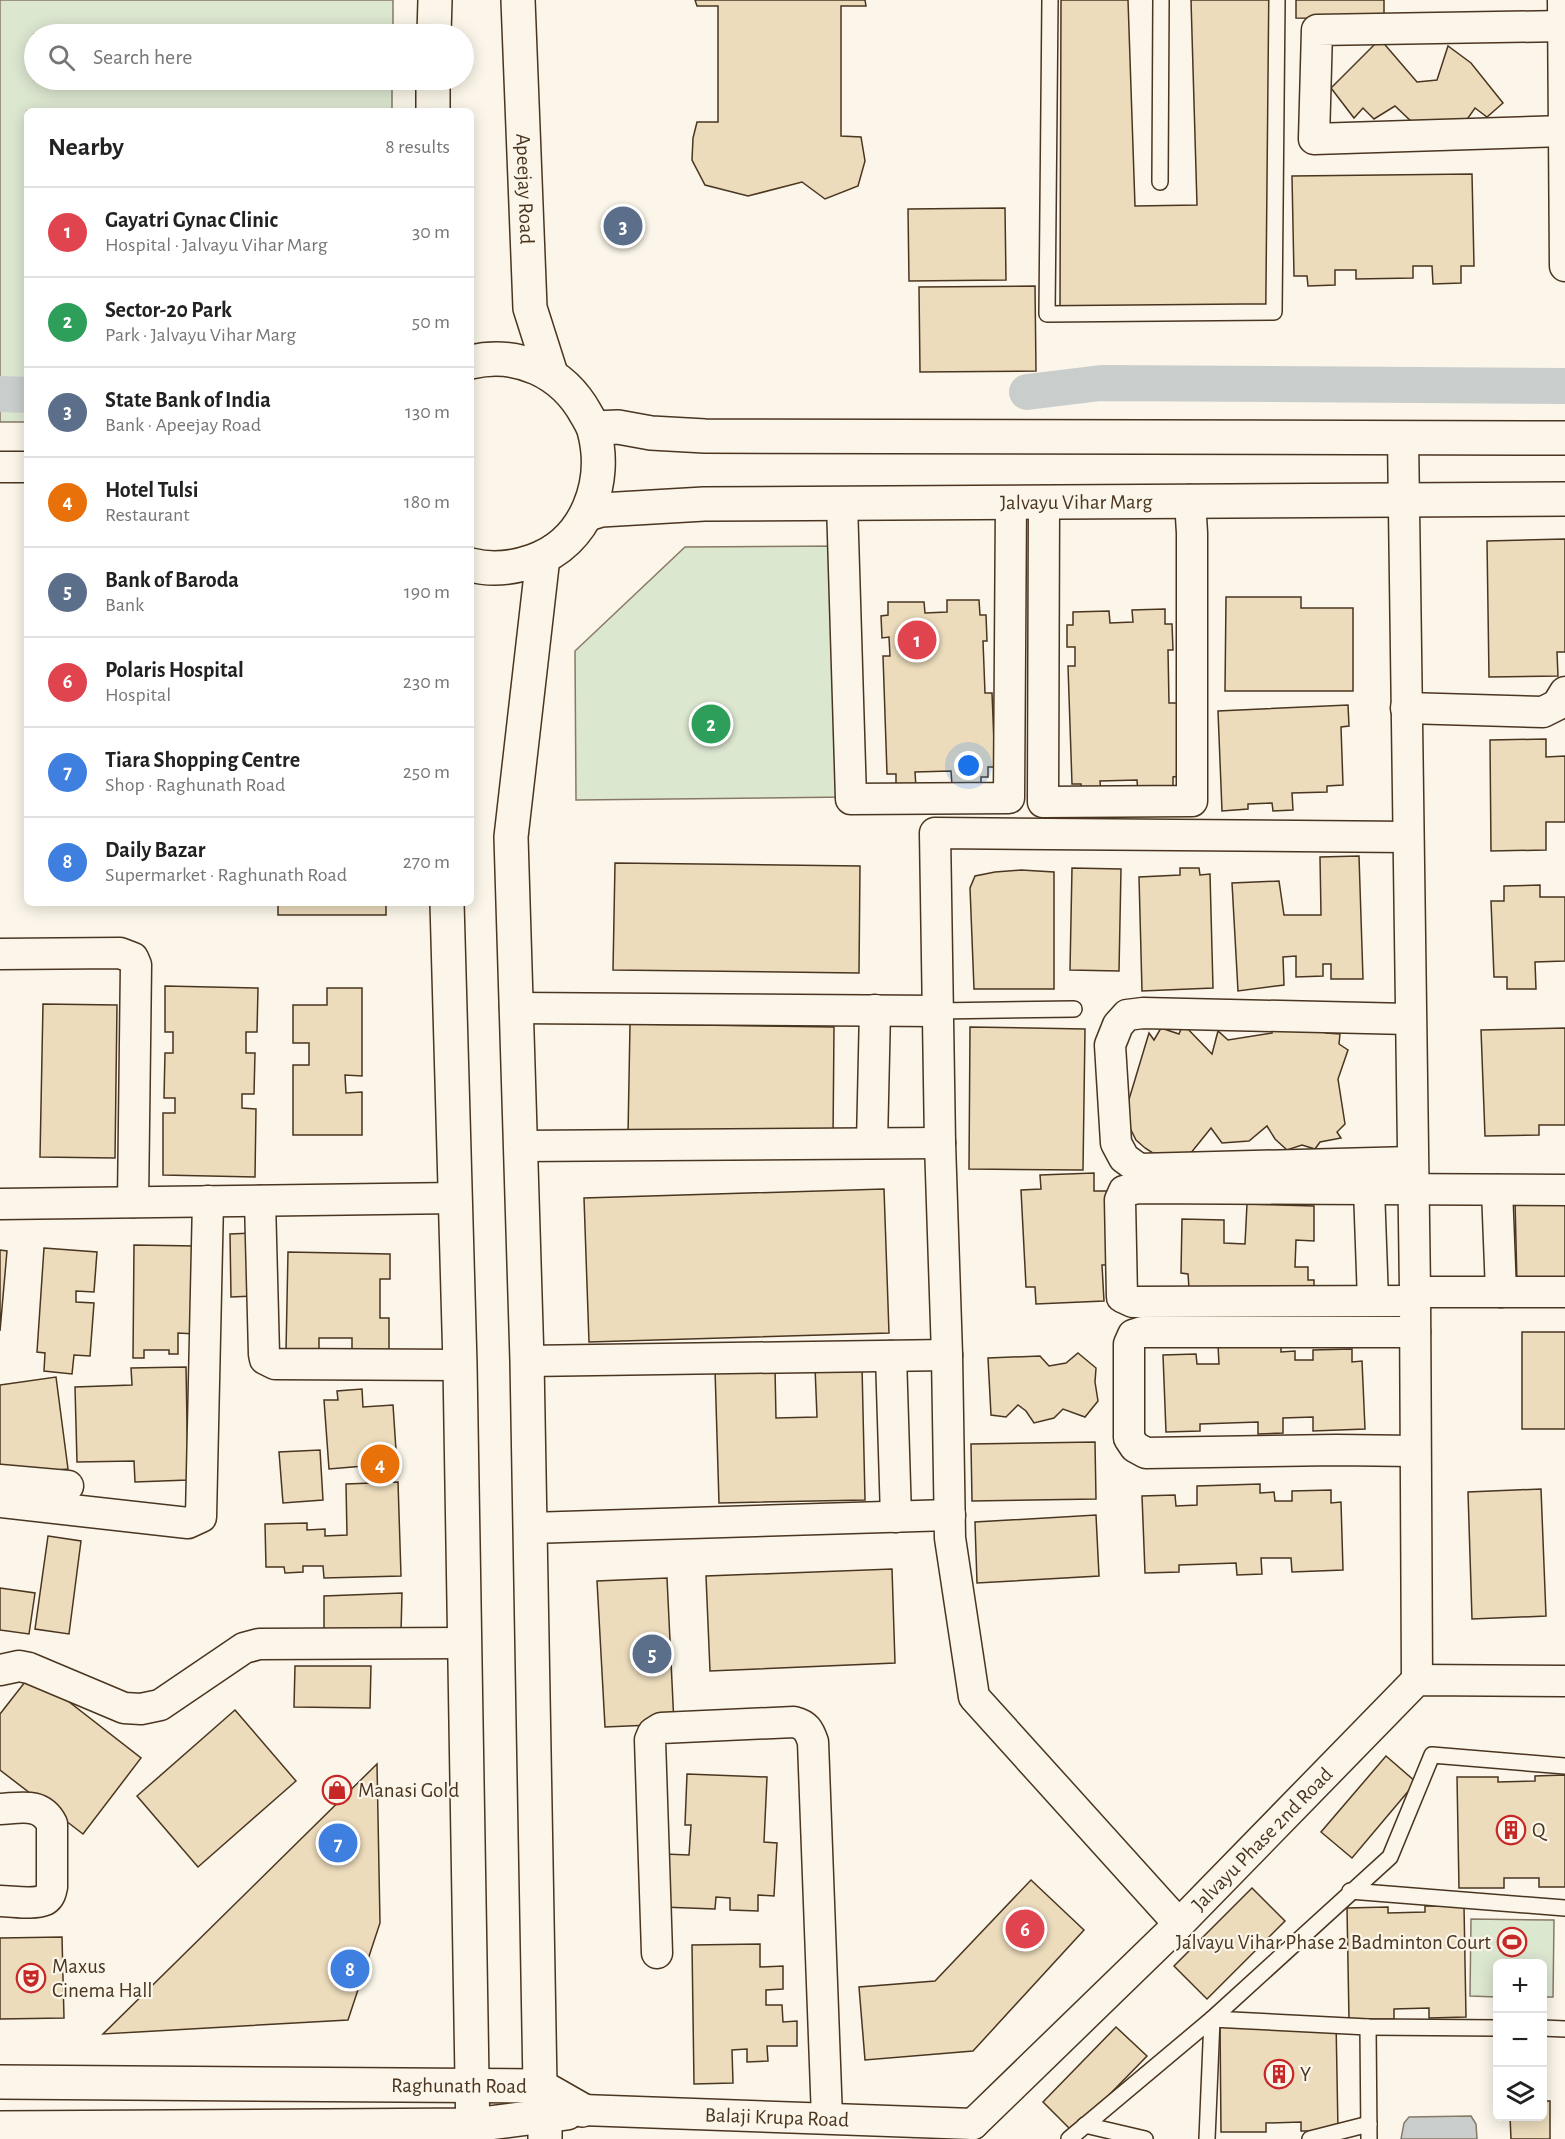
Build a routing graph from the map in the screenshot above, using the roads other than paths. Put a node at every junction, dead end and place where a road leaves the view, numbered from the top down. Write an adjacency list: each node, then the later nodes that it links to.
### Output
1 (435, 0): 7 (main road)
2 (518, 0): 14 (main road, Apeejay Road)
3 (1050, 0): 5 (lane)
4 (1161, 0): 11 (lane)
5 (1277, 0)
6 (1563, 13): 10 (street); 10 (street)
7 (434, 24)
8 (433, 90): 9 (main road)
9 (433, 108)
10 (1564, 131): 12 (street)
11 (1160, 182)
12 (1565, 267)
13 (474, 361): 14 (main road)
14 (551, 374): 15 (main road)
15 (594, 428): 16 (main road); 26 (main road)
16 (1403, 437): 17 (main road); 20 (street)
17 (1565, 438)
18 (0, 467): 19 (street)
19 (24, 467)
20 (1403, 499): 21 (main road, Jalvayu Vihar Marg); 22 (main road, Jalvayu Vihar Marg); 30 (street)
21 (1565, 499)
22 (1190, 500): 23 (main road, Jalvayu Vihar Marg); 23 (street)
23 (1044, 501): 24 (main road, Jalvayu Vihar Marg)
24 (1011, 502): 25 (main road, Jalvayu Vihar Marg); 25 (street)
25 (842, 503): 26 (main road, Jalvayu Vihar Marg)
26 (588, 514): 27 (main road)
27 (543, 557): 28 (main road); 34 (main road)
28 (474, 566)
29 (1565, 692): 30 (street)
30 (1406, 708): 31 (street)
31 (1407, 837): 37 (street); 38 (street)
32 (447, 906): 46 (main road)
33 (0, 954): 49 (street)
34 (515, 1008): 36 (street); 41 (main road)
35 (1074, 1009): 37 (lane)
36 (875, 1010): 37 (street); 39 (street)
37 (937, 1011): 40 (street)
38 (1409, 1019): 42 (street); 42 (street)
39 (873, 1143): 40 (street); 41 (street)
40 (940, 1143): 56 (street)
41 (520, 1146): 58 (main road)
42 (1412, 1175): 43 (street); 44 (street); 53 (street)
43 (1369, 1189): 54 (street); 54 (street)
44 (1497, 1190): 45 (street); 51 (street)
45 (1565, 1190)
46 (456, 1198): 48 (street); 59 (main road)
47 (208, 1201): 48 (street); 49 (street); 61 (street)
48 (260, 1201): 59 (street)
49 (133, 1202): 50 (street)
50 (0, 1204)
51 (1501, 1292): 52 (street); 53 (street)
52 (1565, 1292)
53 (1415, 1297): 54 (street); 55 (street)
54 (1373, 1301)
55 (1415, 1332): 60 (street); 60 (street)
56 (947, 1355): 57 (street); 62 (street)
57 (891, 1356): 58 (street); 63 (street)
58 (527, 1361): 64 (main road)
59 (460, 1365): 65 (main road)
60 (1415, 1451): 67 (street)
61 (6, 1492)
62 (950, 1515): 63 (street); 74 (street)
63 (896, 1517): 64 (street)
64 (530, 1528): 84 (main road)
65 (464, 1642): 66 (street); 82 (main road)
66 (0, 1670)
67 (1418, 1680): 68 (street); 74 (street, Jalvayu Phase 2nd Road)
68 (1565, 1682)
69 (1565, 1766): 71 (lane)
70 (0, 1809): 72 (street)
71 (1350, 1891): 73 (lane); 76 (lane)
72 (0, 1901)
73 (1565, 1908)
74 (1179, 1924): 88 (street, Jalvayu Phase 2nd Road)
75 (657, 1953): 85 (street)
76 (1212, 2019): 77 (lane); 86 (lane); 94 (lane)
77 (1368, 2027): 78 (lane); 90 (lane)
78 (1493, 2028)
79 (1547, 2028): 80 (lane)
80 (1565, 2029)
81 (0, 2082): 82 (main road, Raghunath Road)
82 (472, 2084): 84 (main road, Raghunath Road); 89 (main road)
83 (582, 2110): 84 (main road, Raghunath Road); 85 (street, Balaji Krupa Road)
84 (544, 2114): 89 (main road, Raghunath Road)
85 (827, 2118): 88 (street, Balaji Krupa Road)
86 (1085, 2125): 92 (lane); 93 (lane)
87 (0, 2128): 91 (main road, Raghunath Road)
88 (973, 2131)
89 (473, 2132): 91 (main road, Raghunath Road)
90 (1369, 2132): 95 (lane)
91 (101, 2133)
92 (1069, 2139)
93 (1145, 2139)
94 (1207, 2139)
95 (1310, 2139)

